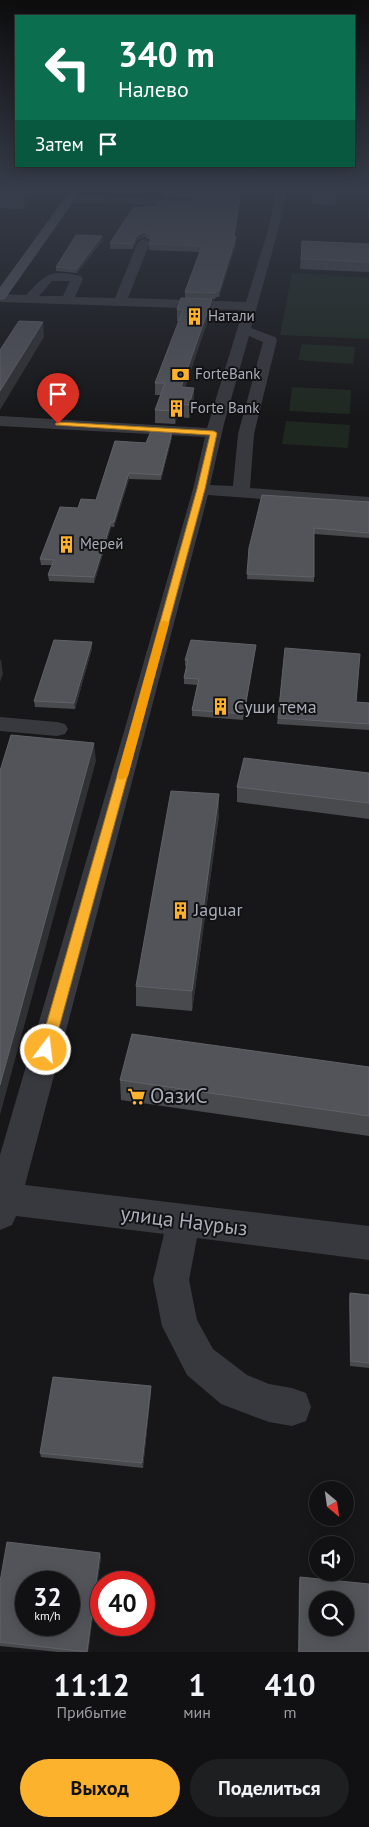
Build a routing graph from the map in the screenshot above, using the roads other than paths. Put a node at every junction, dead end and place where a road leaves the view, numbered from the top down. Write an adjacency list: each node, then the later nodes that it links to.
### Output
1 (23, 265): 4 (main road)
2 (135, 265): 7 (street)
3 (263, 265): 8 (street)
4 (0, 297): 5 (street)
5 (29, 299): 6 (street); 6 (street)
6 (66, 300): 7 (street)
7 (120, 302): 8 (street)
8 (251, 306): 9 (street)
9 (245, 330): 11 (street); 13 (street)
10 (0, 421): 11 (street)
11 (214, 433): 12 (street)
12 (201, 489): 13 (street); 17 (street)
13 (242, 492): 14 (street)
14 (369, 502)
15 (0, 724): 16 (street)
16 (57, 729)
17 (2, 1203): 18 (street, улица Наурыз)
18 (184, 1220): 19 (street, улица Наурыз); 20 (street)
19 (369, 1243)
20 (292, 1407)

